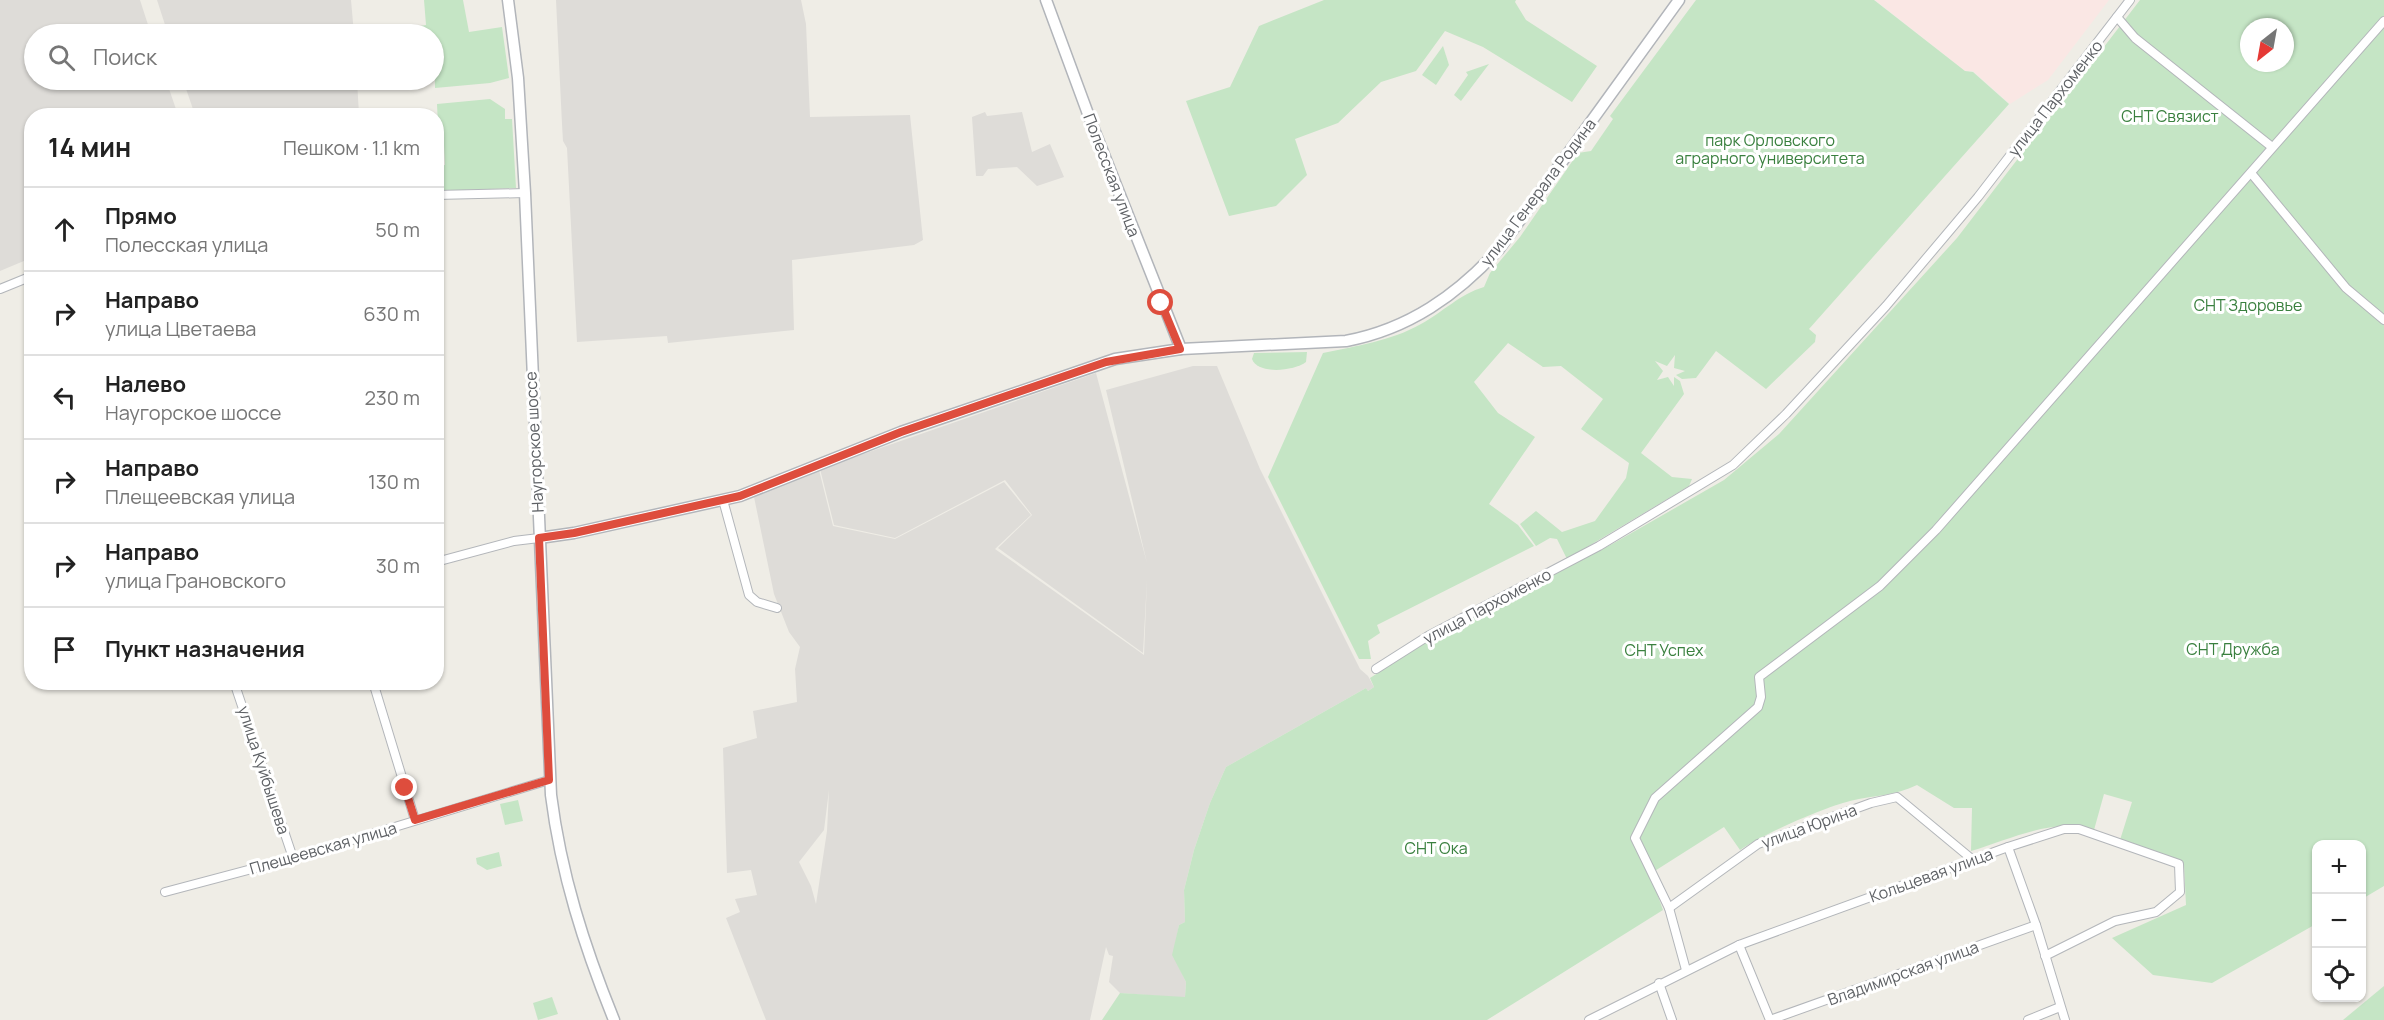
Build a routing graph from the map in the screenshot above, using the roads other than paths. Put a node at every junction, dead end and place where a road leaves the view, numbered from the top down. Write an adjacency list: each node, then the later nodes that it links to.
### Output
1 (508, 0): 9 (main road, Наугорское шоссе)
2 (1046, 0): 14 (main road, Полесская улица)
3 (1679, 0): 14 (main road, улица Генерала Родина)
4 (2130, 0): 5 (street, улица Пархоменко)
5 (2117, 17): 7 (street); 19 (street, улица Пархоменко)
6 (2384, 21): 7 (street)
7 (2272, 147): 8 (street)
8 (2251, 173): 13 (street); 28 (street)
9 (525, 193): 10 (street); 16 (main road, Наугорское шоссе)
10 (444, 195)
11 (24, 279): 12 (street)
12 (0, 289)
13 (2384, 320)
14 (1180, 349): 15 (main road, улица Генерала Родина)
15 (723, 500): 16 (main road, улица Генерала Родина); 18 (street)
16 (539, 538): 17 (street); 22 (main road, Наугорское шоссе)
17 (444, 560)
18 (777, 608)
19 (1376, 669)
20 (237, 690): 25 (street, улица Куйбышева)
21 (376, 690): 23 (street)
22 (549, 780): 23 (street, Плещеевская улица); 36 (main road, Наугорское шоссе)
23 (415, 820): 25 (street, Плещеевская улица)
24 (2008, 848): 26 (street, Кольцевая улица); 29 (street, Кольцевая улица); 31 (street)
25 (293, 858): 27 (street, Плещеевская улица)
26 (1973, 860): 28 (street, улица Юрина); 30 (street, Кольцевая улица)
27 (165, 892)
28 (1669, 909): 32 (street)
29 (2036, 925): 31 (street, Кольцевая улица); 39 (street, Владимирская улица)
30 (1739, 945): 32 (street, Кольцевая улица); 39 (street)
31 (2045, 956): 34 (street, Кольцевая улица)
32 (1686, 970): 33 (street, Кольцевая улица)
33 (1659, 983): 35 (street, Кольцевая улица); 38 (street)
34 (2060, 1006): 40 (street); 41 (street, Кольцевая улица)
35 (1600, 1017): 37 (street, Кольцевая улица)
36 (614, 1020)
37 (1589, 1020)
38 (1672, 1020)
39 (1770, 1020)
40 (2028, 1020)
41 (2064, 1020)

